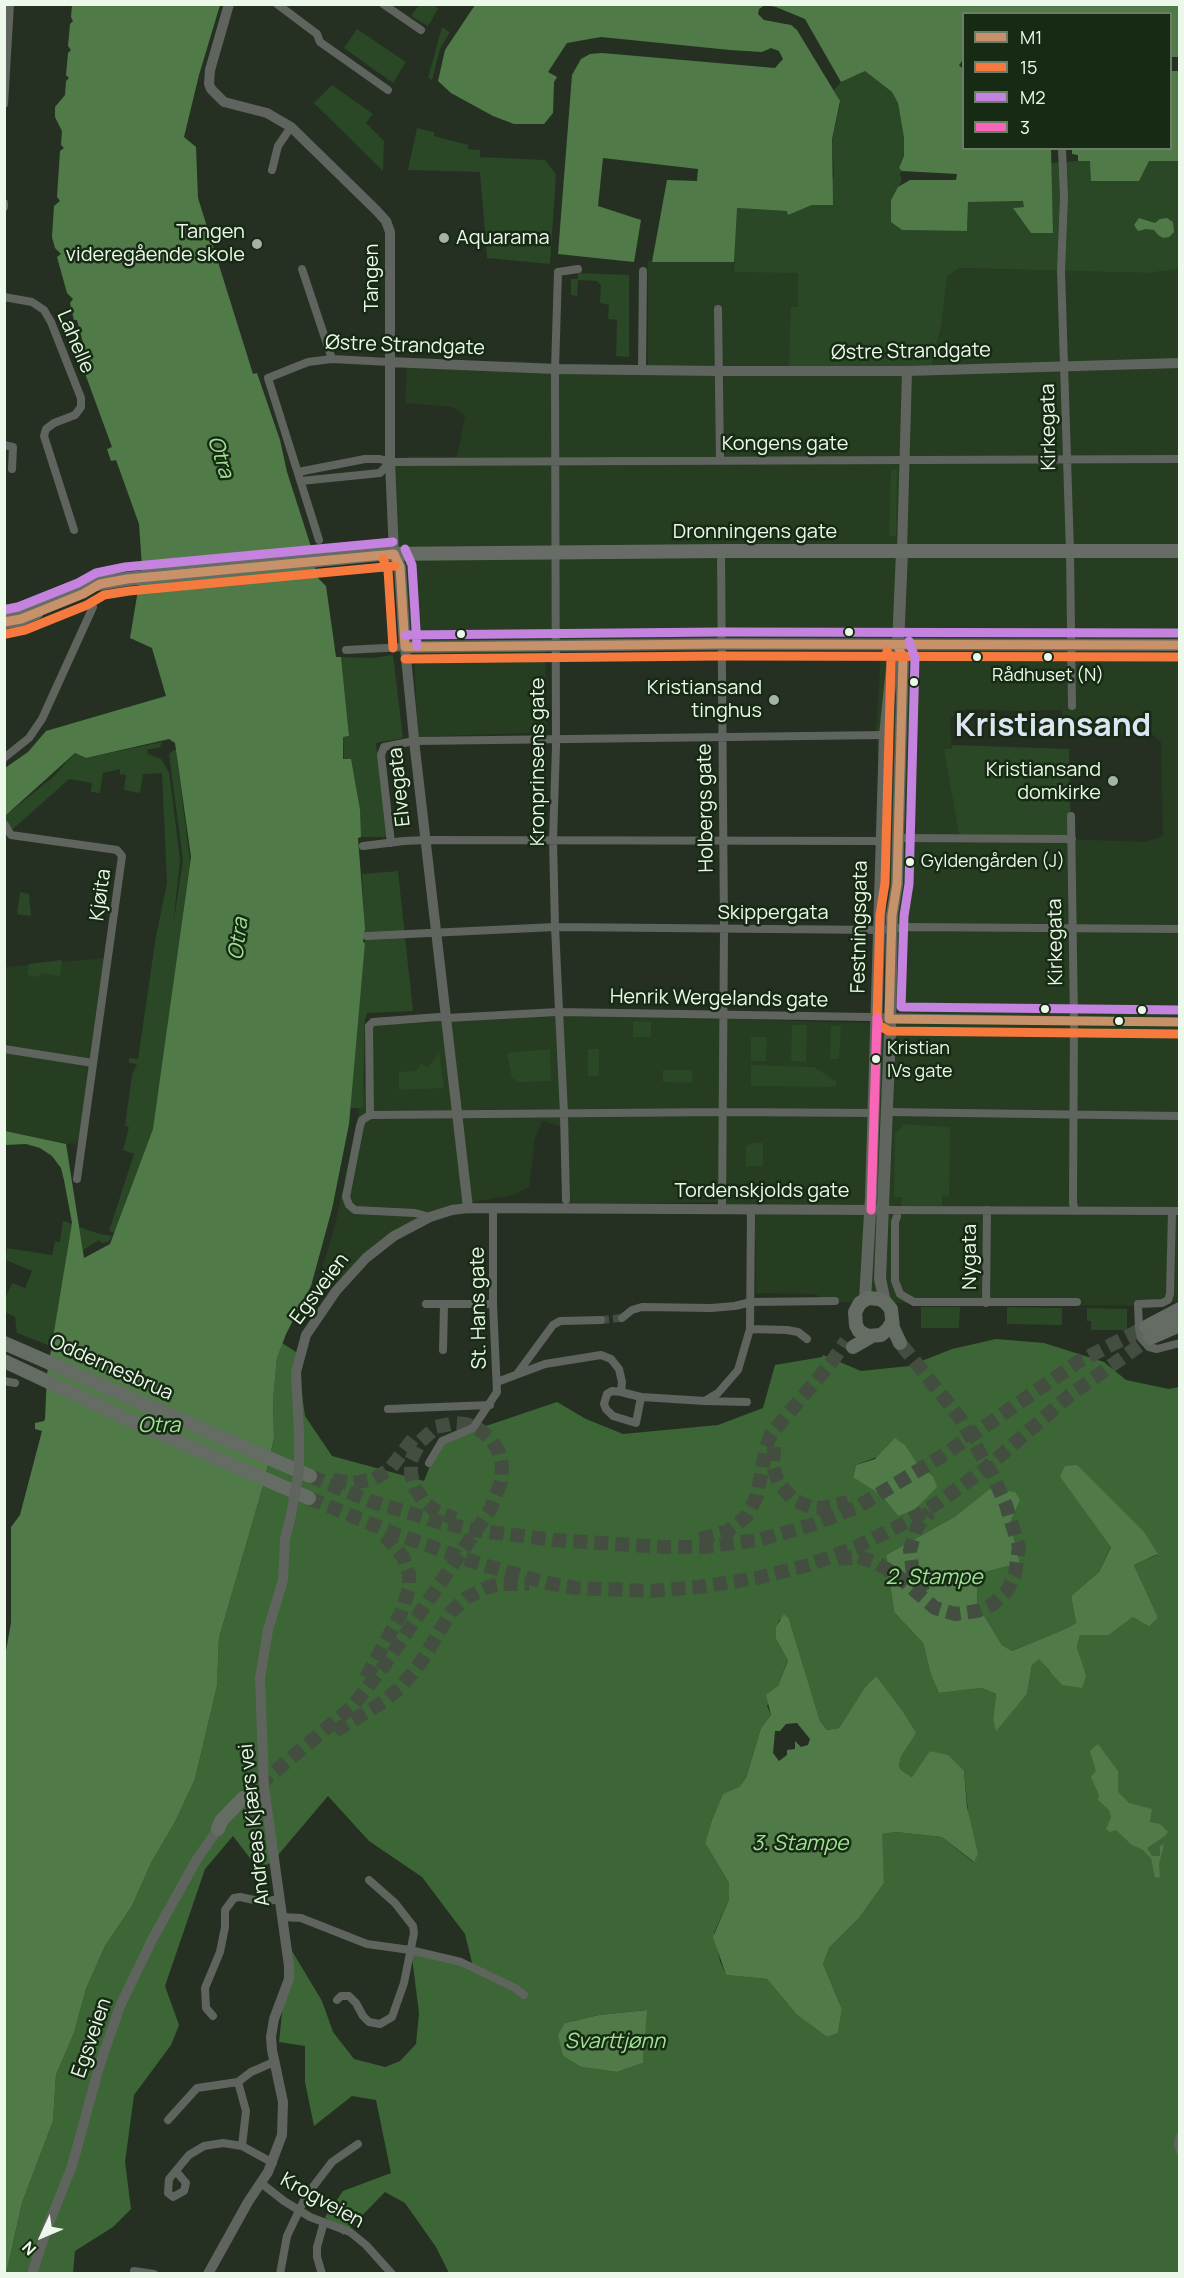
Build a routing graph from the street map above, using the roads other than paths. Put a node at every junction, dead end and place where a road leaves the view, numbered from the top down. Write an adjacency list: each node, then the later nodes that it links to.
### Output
1 (10, 4): 7 (street)
2 (229, 4): 8 (street, Tangen)
3 (277, 4): 6 (street)
4 (383, 4): 5 (street)
5 (421, 30)
6 (388, 90)
7 (4, 104)
8 (291, 127): 10 (street); 17 (street, Tangen)
9 (1062, 150): 19 (street, Kirkegata)
10 (272, 170)
11 (302, 269): 16 (street)
12 (578, 269): 20 (street, Kronprinsens gate)
13 (643, 271): 21 (street)
14 (4, 297): 33 (street, Lahelle)
15 (718, 309): 22 (street)
16 (332, 359): 17 (street, Østre Strandgate); 32 (street, Østre Strandgate)
17 (389, 362): 20 (street, Østre Strandgate); 30 (street, Elvegata)
18 (1179, 363): 19 (street, Østre Strandgate)
19 (1065, 367): 23 (street, Østre Strandgate); 29 (street, Kirkegata)
20 (555, 369): 21 (street, Østre Strandgate); 26 (street, Kronprinsens gate)
21 (642, 369): 22 (street, Østre Strandgate)
22 (720, 371): 23 (street, Østre Strandgate); 27 (street)
23 (907, 371): 28 (street, Festningsgata)
24 (4, 446): 31 (street)
25 (1179, 459): 29 (street, Kongens gate)
26 (555, 460): 27 (street, Kongens gate); 30 (street, Kongens gate); 39 (street, Kronprinsens gate)
27 (720, 460): 28 (street, Kongens gate)
28 (905, 460): 29 (street, Kongens gate); 37 (street, Festningsgata)
29 (1066, 460): 38 (street, Kirkegata)
30 (390, 462): 32 (street, Kongens gate); 32 (street, Kongens gate); 40 (street, Elvegata)
31 (12, 469)
32 (300, 476): 34 (street, Østre Strandgate)
33 (74, 530)
34 (319, 540)
35 (722, 551): 37 (main road, Dronningens gate); 39 (main road, Dronningens gate); 45 (street, Holbergs gate)
36 (1179, 551): 38 (main road, Dronningens gate)
37 (902, 552): 38 (main road, Dronningens gate); 49 (main road, Festningsgata)
38 (1070, 552): 47 (street, Kirkegata)
39 (555, 553): 40 (main road, Dronningens gate); 46 (street, Kronprinsens gate)
40 (394, 554): 41 (main road, Dronningens gate); 50 (main road, Elvegata)
41 (100, 584): 43 (main road); 44 (main road)
42 (93, 607): 57 (street)
43 (4, 612)
44 (4, 622)
45 (721, 644): 46 (main road); 49 (main road); 54 (street, Holbergs gate)
46 (555, 645): 50 (main road); 55 (street, Kronprinsens gate)
47 (1071, 645): 48 (main road); 49 (main road); 52 (street, Kirkegata)
48 (1179, 645)
49 (898, 646): 53 (main road, Festningsgata); 60 (main road, Festningsgata)
50 (405, 647): 51 (street); 56 (street, Elvegata)
51 (346, 650)
52 (1072, 706)
53 (885, 735): 54 (street); 65 (main road, Festningsgata)
54 (722, 736): 55 (street); 64 (street, Holbergs gate)
55 (556, 738): 56 (street); 63 (street, Kronprinsens gate)
56 (414, 741): 62 (street, Elvegata); 66 (street)
57 (4, 758)
58 (1071, 816): 61 (street, Kirkegata)
59 (5, 825): 82 (street, Kjøita)
60 (898, 838): 61 (street); 71 (main road, Festningsgata)
61 (1072, 839): 69 (street, Kirkegata)
62 (425, 840): 63 (street); 66 (street); 73 (street, Elvegata)
63 (554, 840): 64 (street); 68 (street, Kronprinsens gate)
64 (723, 841): 65 (street); 70 (street, Holbergs gate)
65 (881, 841): 71 (main road, Festningsgata)
66 (392, 843): 67 (street)
67 (363, 846)
68 (555, 927): 70 (street, Skippergata); 73 (street, Skippergata); 75 (street, Kronprinsens gate)
69 (1072, 927): 71 (street, Skippergata); 72 (street, Skippergata); 79 (street, Kirkegata)
70 (724, 929): 71 (street, Skippergata); 76 (street, Holbergs gate)
71 (886, 929): 78 (main road, Festningsgata)
72 (1179, 929)
73 (436, 932): 74 (street, Skippergata); 77 (street, Elvegata)
74 (367, 936)
75 (558, 1012): 76 (street, Henrik Wergelands gate); 77 (street, Henrik Wergelands gate); 87 (street, Kronprinsens gate)
76 (723, 1015): 78 (street, Henrik Wergelands gate); 83 (street, Holbergs gate)
77 (443, 1017): 86 (street, Elvegata); 89 (street)
78 (883, 1018): 79 (street, Henrik Wergelands gate); 84 (main road, Festningsgata); 85 (main road, Festningsgata)
79 (1074, 1021): 80 (street, Henrik Wergelands gate); 88 (street, Kirkegata)
80 (1179, 1022)
81 (4, 1049): 82 (street)
82 (93, 1063): 91 (street, Kjøita)
83 (723, 1112): 85 (street); 87 (street); 95 (street, Holbergs gate)
84 (887, 1112): 88 (street); 98 (main road, Festningsgata)
85 (873, 1113): 98 (main road, Festningsgata)
86 (457, 1114): 87 (street); 89 (street); 93 (street, Elvegata)
87 (564, 1114): 92 (street, Kronprinsens gate)
88 (1074, 1114): 90 (street); 100 (street, Kirkegata)
89 (370, 1115): 103 (street)
90 (1179, 1116)
91 (77, 1179)
92 (566, 1200)
93 (468, 1208): 94 (street, Tordenskjolds gate); 96 (street, Tordenskjolds gate)
94 (494, 1208): 95 (street, Tordenskjolds gate); 111 (street, St. Hans gate)
95 (722, 1209): 97 (street, Tordenskjolds gate)
96 (452, 1210): 103 (street, Egsveien)
97 (751, 1210): 98 (street, Tordenskjolds gate); 106 (street)
98 (877, 1210): 99 (street, Tordenskjolds gate); 104 (main road); 107 (main road)
99 (987, 1210): 100 (street, Tordenskjolds gate); 109 (street, Nygata)
100 (1075, 1211): 101 (street, Tordenskjolds gate)
101 (1176, 1211): 126 (street)
102 (897, 1216): 109 (street)
103 (430, 1217): 145 (street, Egsveien, bridge)
104 (865, 1300): 107 (highway); 116 (highway)
105 (836, 1301): 106 (street)
106 (751, 1302): 114 (street); 119 (street)
107 (885, 1302): 117 (highway)
108 (1077, 1302): 109 (street)
109 (986, 1303)
110 (426, 1304): 112 (street)
111 (493, 1304): 112 (street); 134 (street, St. Hans gate)
112 (444, 1305): 127 (street)
113 (1179, 1311): 121 (highway)
114 (622, 1318)
115 (601, 1320): 132 (street)
116 (854, 1322): 122 (highway); 122 (highway)
117 (892, 1322): 122 (highway); 122 (highway)
118 (1179, 1325): 121 (highway)
119 (750, 1329): 124 (street); 138 (street)
120 (1179, 1332): 121 (highway)
121 (1148, 1333)
122 (874, 1336)
123 (4, 1338): 128 (highway)
124 (807, 1339)
125 (4, 1343): 128 (highway)
126 (1179, 1343)
127 (443, 1350)
128 (27, 1352): 143 (highway, Oddernesbrua)
129 (4, 1361): 131 (highway)
130 (4, 1367): 131 (highway)
131 (23, 1371): 144 (highway, Oddernesbrua)
132 (516, 1374): 134 (street); 136 (street)
133 (4, 1381): 135 (street)
134 (497, 1382): 140 (street, St. Hans gate)
135 (15, 1383)
136 (621, 1392): 137 (street); 137 (street)
137 (641, 1398): 138 (street)
138 (705, 1401): 139 (street)
139 (747, 1402)
140 (490, 1405): 141 (street); 142 (street)
141 (388, 1409)
142 (429, 1463)
143 (310, 1476)
144 (309, 1498)
145 (285, 1548): 149 (street, Andreas Kjærs vei)
146 (244, 1800): 147 (highway)
147 (218, 1829): 168 (street, Egsveien)
148 (369, 1880): 151 (street)
149 (279, 1899): 150 (street, Andreas Kjærs vei); 154 (street)
150 (282, 1917): 151 (street); 155 (street, Andreas Kjærs vei)
151 (410, 1950): 152 (street); 153 (street)
152 (524, 1995)
153 (337, 2000)
154 (213, 2016)
155 (274, 2062): 156 (street); 162 (street, Andreas Kjærs vei)
156 (238, 2082): 157 (street); 160 (street)
157 (168, 2120)
158 (1179, 2136): 161 (street)
159 (358, 2144): 165 (street)
160 (242, 2146): 162 (street); 163 (street)
161 (1179, 2151)
162 (273, 2163): 164 (street, Andreas Kjærs vei)
163 (176, 2171)
164 (261, 2183): 165 (street, Krogveien); 170 (street, Andreas Kjærs vei)
165 (298, 2210): 166 (street, Krogveien); 171 (street)
166 (324, 2222): 172 (street); 173 (street, Krogveien)
167 (134, 2271): 169 (street)
168 (32, 2274)
169 (154, 2274)
170 (207, 2274)
171 (280, 2274)
172 (322, 2274)
173 (392, 2274)

